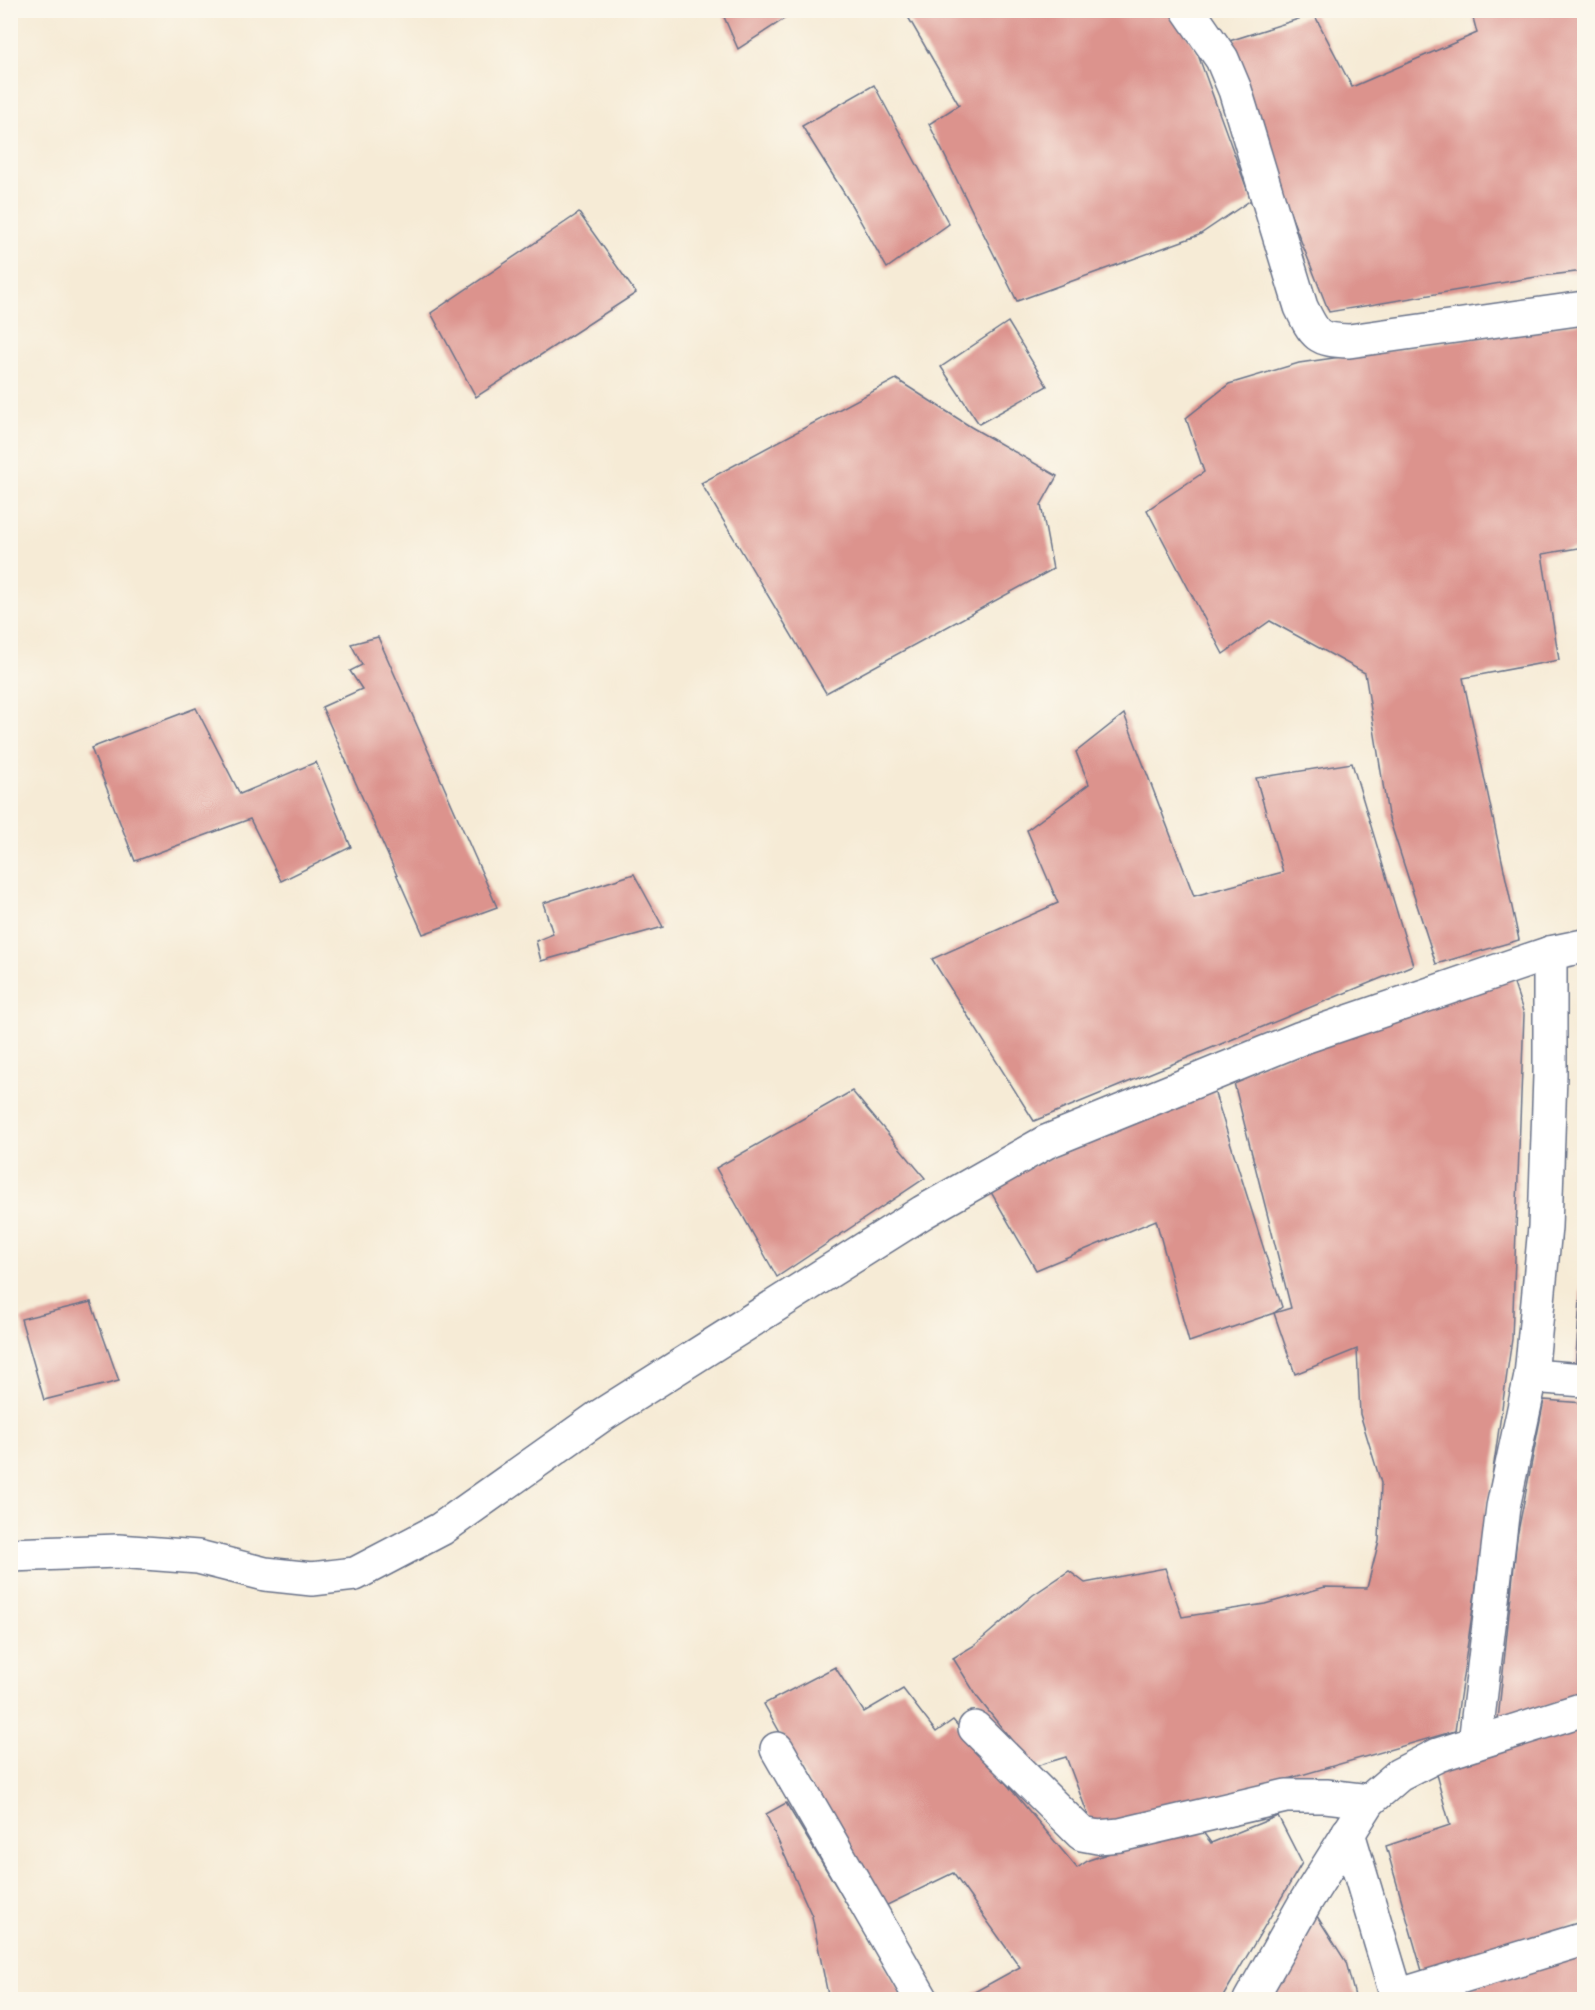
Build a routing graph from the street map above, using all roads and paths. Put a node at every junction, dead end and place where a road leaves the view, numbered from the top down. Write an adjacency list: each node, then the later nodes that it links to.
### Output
1 (1188, 10): 2 (street)
2 (1584, 308)
3 (1584, 946): 4 (street)
4 (1550, 953): 5 (street); 7 (street)
5 (1531, 1376): 6 (street); 10 (street)
6 (1584, 1380)
7 (10, 1555)
8 (1584, 1709): 10 (street)
9 (975, 1728): 12 (street)
10 (1475, 1743): 12 (street)
11 (777, 1749): 16 (street)
12 (1369, 1801): 13 (street)
13 (1348, 1833): 15 (street); 17 (street)
14 (1584, 1939): 15 (street)
15 (1397, 1998)
16 (922, 2000)
17 (1250, 2000)

